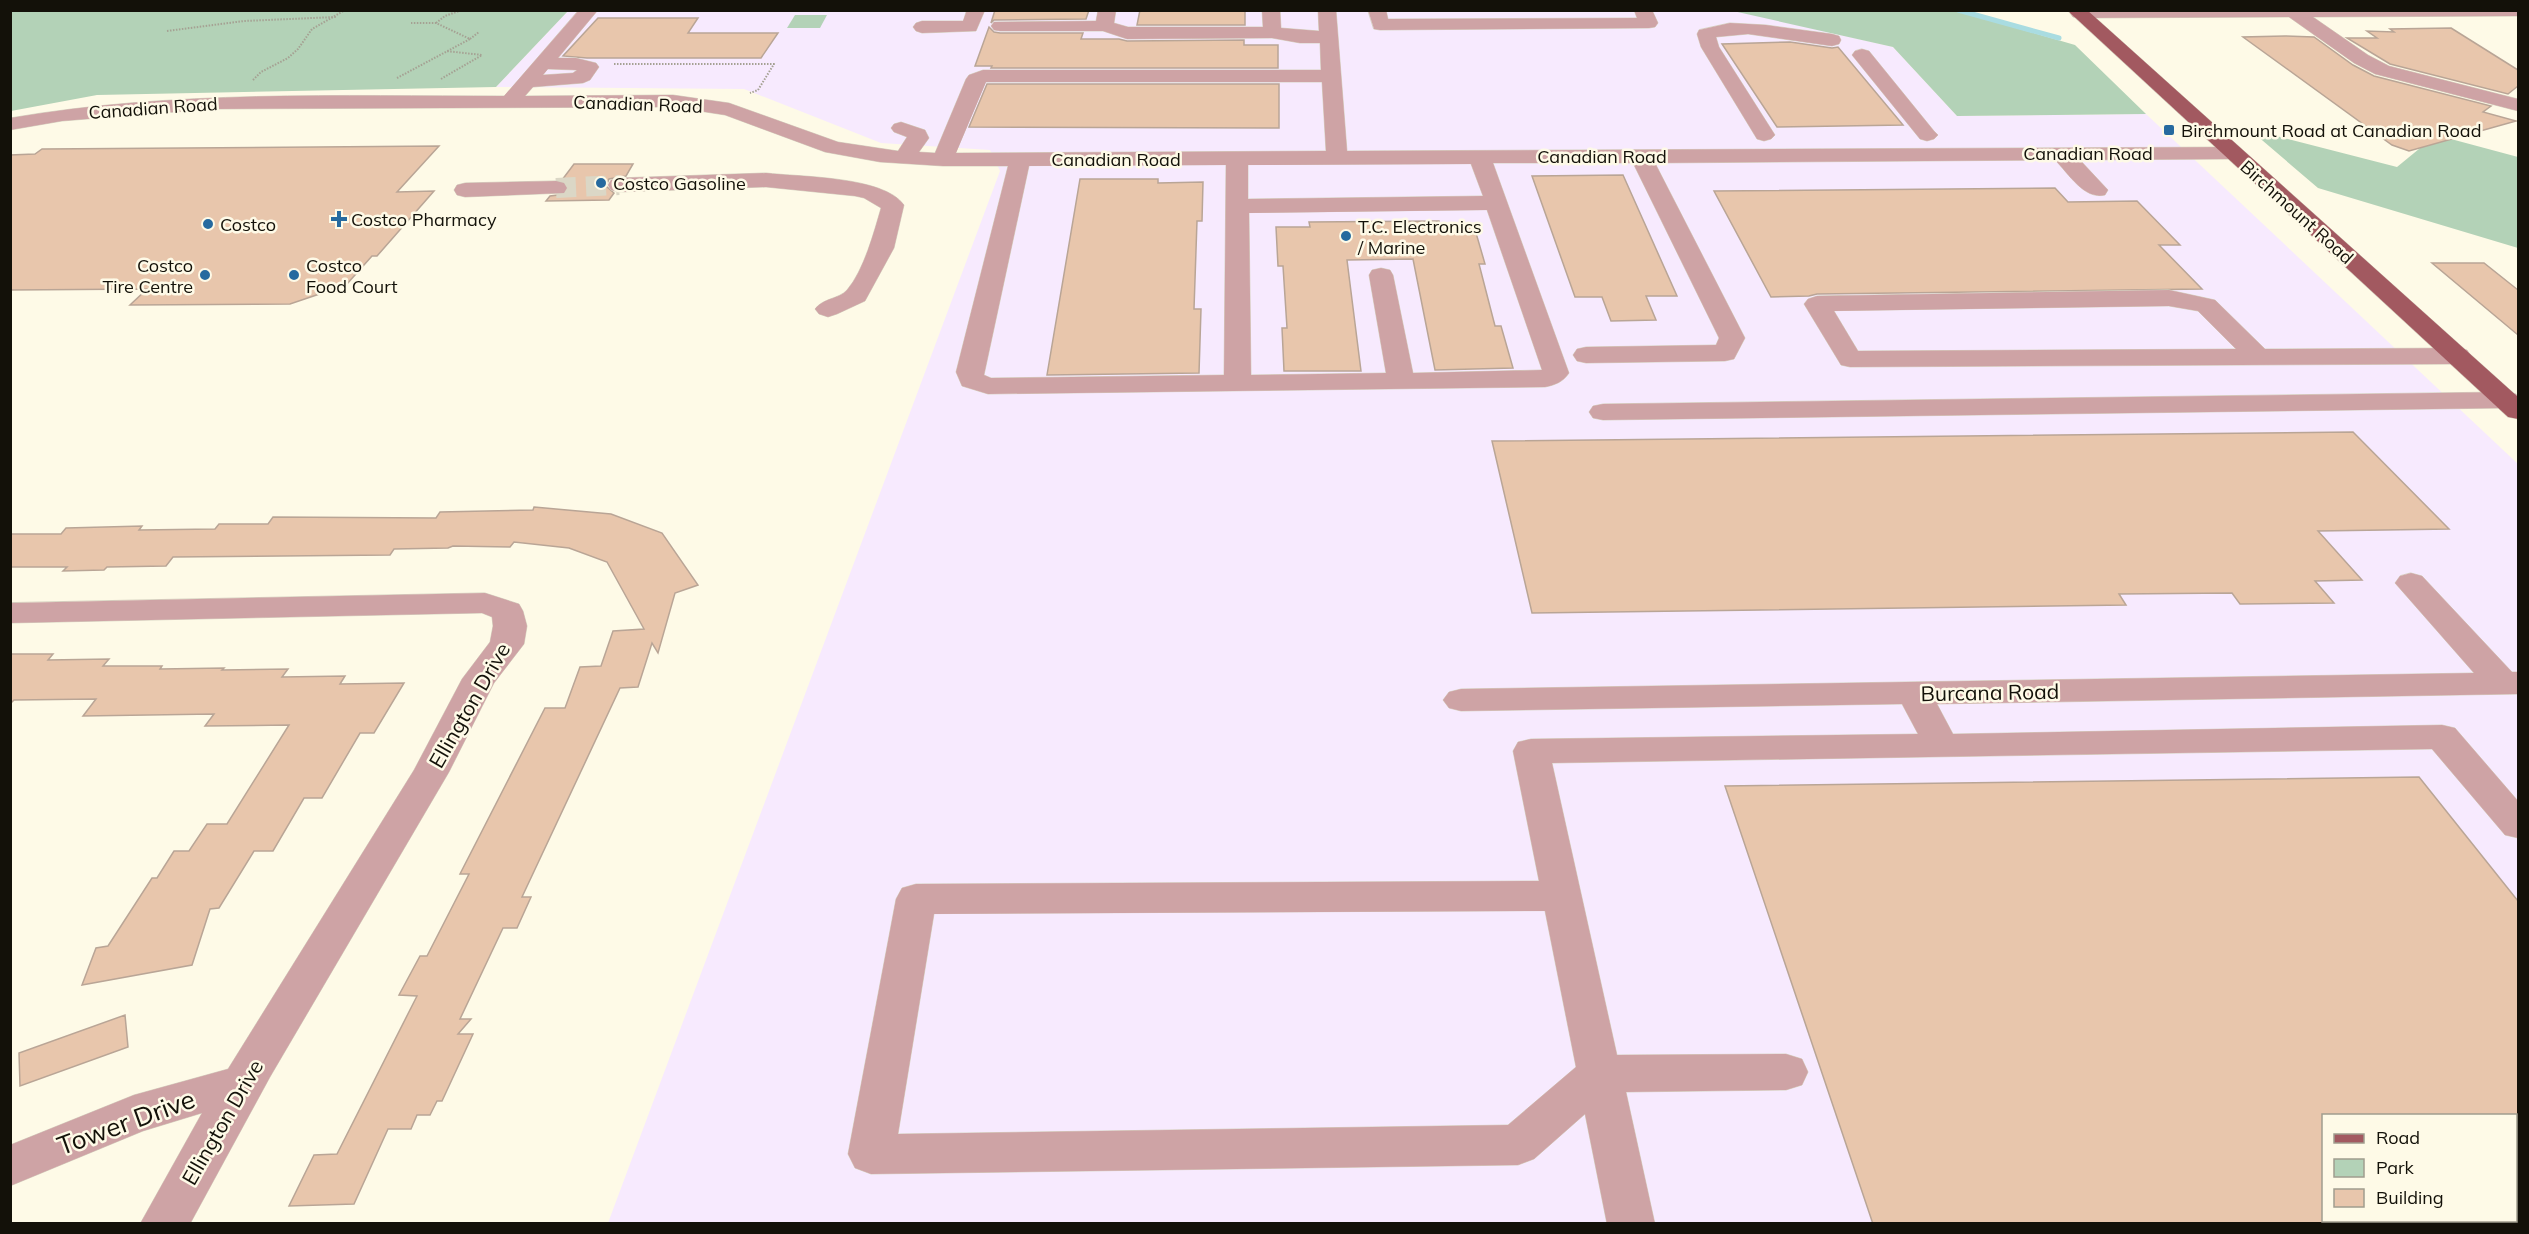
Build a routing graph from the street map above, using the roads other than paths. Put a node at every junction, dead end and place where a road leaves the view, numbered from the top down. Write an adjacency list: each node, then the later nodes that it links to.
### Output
1 (589, 10): 16 (street)
2 (976, 10): 12 (street)
3 (1271, 10): 13 (street)
4 (1643, 10): 9 (street)
5 (2518, 11): 7 (street)
6 (2078, 12): 7 (street); 26 (main road, Birchmount Road)
7 (2293, 12): 20 (street)
8 (1105, 18): 11 (street); 13 (street)
9 (1378, 18): 10 (street)
10 (1328, 24): 13 (street); 17 (street)
11 (1000, 26)
12 (922, 27)
13 (1272, 32)
14 (1832, 40): 23 (street)
15 (1862, 55): 24 (street)
16 (545, 63): 18 (street); 18 (street)
17 (1331, 76): 34 (street); 35 (street)
18 (528, 81): 19 (street)
19 (509, 102): 21 (street, Canadian Road); 32 (street, Canadian Road)
20 (2518, 105)
21 (10, 124)
22 (901, 128): 32 (street)
23 (1764, 135): 24 (street); 30 (street)
24 (1927, 135): 25 (street)
25 (2129, 153): 26 (street, Canadian Road); 28 (street, Canadian Road)
26 (2232, 153): 49 (main road, Birchmount Road)
27 (1973, 154): 28 (street, Canadian Road); 30 (street, Canadian Road); 39 (street)
28 (2061, 154): 43 (street)
29 (1640, 155): 30 (street, Canadian Road); 31 (street, Canadian Road); 48 (street)
30 (1781, 155)
31 (1480, 156): 34 (street, Canadian Road); 44 (street)
32 (904, 158): 35 (street, Canadian Road)
33 (1237, 158): 34 (street, Canadian Road); 36 (street, Canadian Road); 45 (street)
34 (1337, 158)
35 (943, 160): 36 (street, Canadian Road)
36 (1020, 160): 52 (street)
37 (1715, 170): 38 (street)
38 (1767, 176)
39 (1836, 176)
40 (619, 185): 47 (street)
41 (556, 188): 42 (street)
42 (465, 190)
43 (2097, 190)
44 (1493, 194): 45 (street); 51 (street)
45 (1238, 196): 52 (street)
46 (1381, 275): 51 (street)
47 (828, 309)
48 (1586, 355)
49 (2458, 356): 50 (street); 53 (main road, Birchmount Road)
50 (2258, 357): 50 (street)
51 (1401, 381): 52 (street)
52 (1238, 383)
53 (2512, 405): 54 (street)
54 (1603, 412)
55 (2411, 583): 57 (street)
56 (10, 613): 67 (street, Ellington Drive)
57 (2511, 684): 58 (street, Burcana Road)
58 (1914, 693): 59 (street, Burcana Road); 61 (street)
59 (1670, 697): 60 (street, Burcana Road); 62 (street)
60 (1461, 700)
61 (1942, 746): 62 (street); 63 (street)
62 (1687, 749): 64 (street)
63 (2518, 825)
64 (1562, 896): 66 (street); 66 (street)
65 (1786, 1072): 66 (street)
66 (1599, 1074): 70 (street)
67 (243, 1083): 68 (street, Tower Drive); 69 (street, Ellington Drive)
68 (10, 1166)
69 (164, 1224)
70 (1631, 1224)

